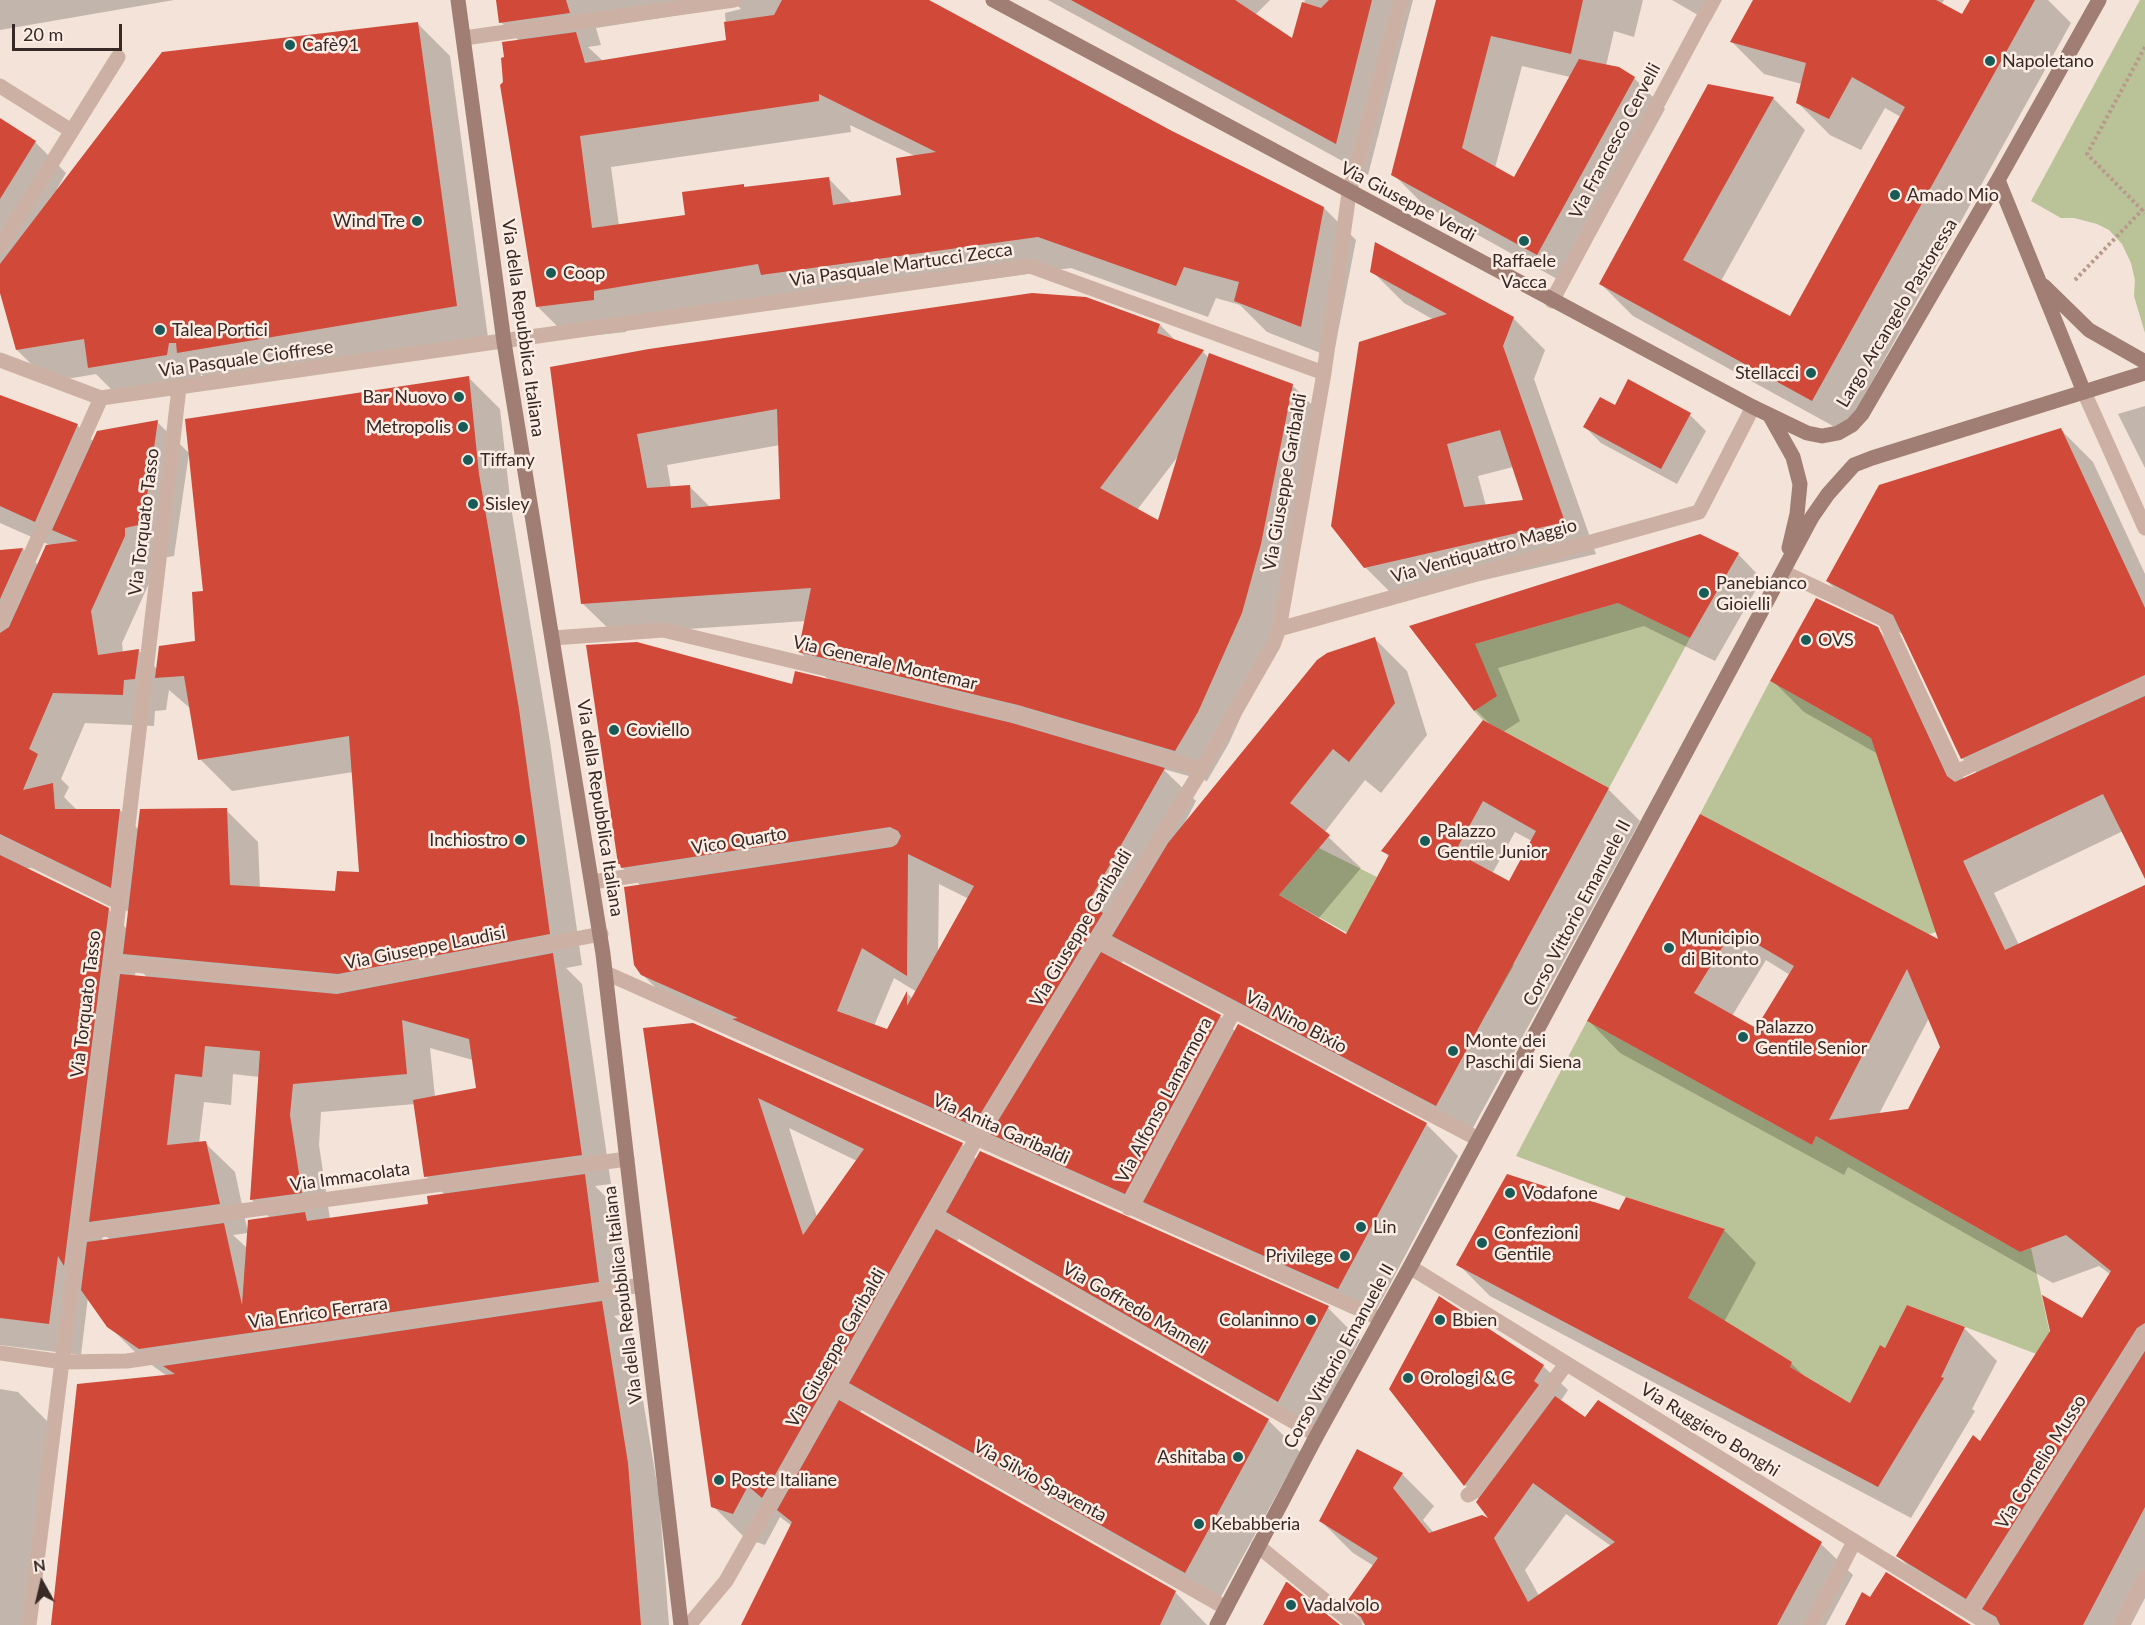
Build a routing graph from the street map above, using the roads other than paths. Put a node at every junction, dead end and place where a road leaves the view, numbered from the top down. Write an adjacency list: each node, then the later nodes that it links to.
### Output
1 (459, 0): 7 (street, Via della Repubblica Italiana)
2 (734, 0): 7 (street)
3 (993, 0): 12 (street, Via Giuseppe Verdi)
4 (1401, 0): 12 (street, Via Giuseppe Garibaldi)
5 (1713, 0): 15 (street, Via Francesco Cervelli)
6 (2099, 0): 11 (street, Largo Arcangelo Pastoressa)
7 (464, 38): 16 (street, Via della Repubblica Italiana)
8 (118, 57): 10 (street)
9 (0, 86): 10 (street)
10 (70, 130): 13 (street)
11 (1998, 180): 14 (street); 26 (street, Largo Arcangelo Pastoressa)
12 (1349, 193): 15 (street, Via Giuseppe Verdi); 19 (street, Via Giuseppe Garibaldi)
13 (0, 246)
14 (2040, 282): 18 (street); 22 (street)
15 (1552, 301): 24 (street, Via Giuseppe Verdi)
16 (504, 342): 19 (street, Via Pasquale Martucci Zecca); 21 (street, Via Pasquale Cioffrese); 31 (street, Via della Repubblica Italiana)
17 (0, 360): 23 (street, Via Pasquale Cioffrese)
18 (2145, 362)
19 (1324, 373): 30 (street, Via Giuseppe Garibaldi)
20 (2145, 373): 22 (street)
21 (179, 388): 23 (street, Via Pasquale Cioffrese); 37 (street, Via Torquato Tasso)
22 (2084, 392): 27 (street); 28 (street, Corso Vittorio Emanuele II)
23 (100, 398): 29 (street)
24 (1753, 407): 25 (street, Via Giuseppe Verdi); 30 (street, Via Ventiquattro Maggio)
25 (1770, 416): 26 (street, Via Giuseppe Verdi); 28 (street)
26 (1807, 433)
27 (2145, 528)
28 (1783, 572): 32 (street); 44 (street, Corso Vittorio Emanuele II)
29 (0, 623)
30 (1279, 629): 33 (street, Via Giuseppe Garibaldi)
31 (553, 638): 33 (street, Via Generale Montemar); 36 (street, Via della Repubblica Italiana)
32 (2145, 685)
33 (1202, 769): 39 (street, Via Giuseppe Garibaldi)
34 (891, 837): 36 (street, Vico Quarto)
35 (0, 844): 37 (street)
36 (592, 882): 38 (street, Via della Repubblica Italiana)
37 (118, 902): 40 (street, Via Torquato Tasso)
38 (601, 934): 40 (street, Via Giuseppe Laudisi); 41 (street, Via della Repubblica Italiana)
39 (1097, 939): 42 (street, Via Nino Bixio); 43 (street, Via Giuseppe Garibaldi)
40 (112, 963): 48 (street, Via Torquato Tasso)
41 (606, 973): 43 (street, Via Anita Garibaldi); 45 (street, Via della Repubblica Italiana)
42 (1234, 1011): 44 (street, Via Nino Bixio); 46 (street, Via Alfonso Lamarmora)
43 (976, 1139): 46 (street, Via Anita Garibaldi); 47 (street, Via Giuseppe Garibaldi)
44 (1478, 1139): 49 (street, Corso Vittorio Emanuele II)
45 (627, 1159): 48 (street, Via Immacolata); 50 (street, Via della Repubblica Italiana)
46 (1129, 1208): 51 (street, Via Anita Garibaldi)
47 (933, 1216): 56 (street, Via Giuseppe Garibaldi); 57 (street, Via Goffredo Mameli)
48 (78, 1233): 54 (street, Via Torquato Tasso)
49 (1410, 1267): 51 (street, Corso Vittorio Emanuele II); 55 (street, Via Ruggiero Bonghi)
50 (642, 1286): 54 (street, Via Enrico Ferrara); 65 (street, Via della Repubblica Italiana)
51 (1381, 1320): 57 (street, Corso Vittorio Emanuele II)
52 (2145, 1333): 63 (street, Via Cornelio Musso)
53 (0, 1353): 54 (street, Via Enrico Ferrara)
54 (63, 1362): 64 (street, Via Torquato Tasso)
55 (1566, 1364): 58 (street); 59 (street, Via Ruggiero Bonghi)
56 (836, 1388): 62 (street, Via Silvio Spaventa); 66 (street, Via Giuseppe Garibaldi)
57 (1317, 1435): 60 (street, Corso Vittorio Emanuele II)
58 (1468, 1495)
59 (1854, 1542): 63 (street, Via Ruggiero Bonghi); 69 (street)
60 (1258, 1546): 62 (street, Corso Vittorio Emanuele II); 68 (street)
61 (2145, 1577): 71 (street)
62 (1226, 1608): 67 (street, Corso Vittorio Emanuele II)
63 (1969, 1612): 70 (street, Via Ruggiero Bonghi)
64 (29, 1625)
65 (681, 1625)
66 (689, 1625)
67 (1217, 1625)
68 (1355, 1625)
69 (1812, 1625)
70 (1990, 1625)
71 (2120, 1625)

